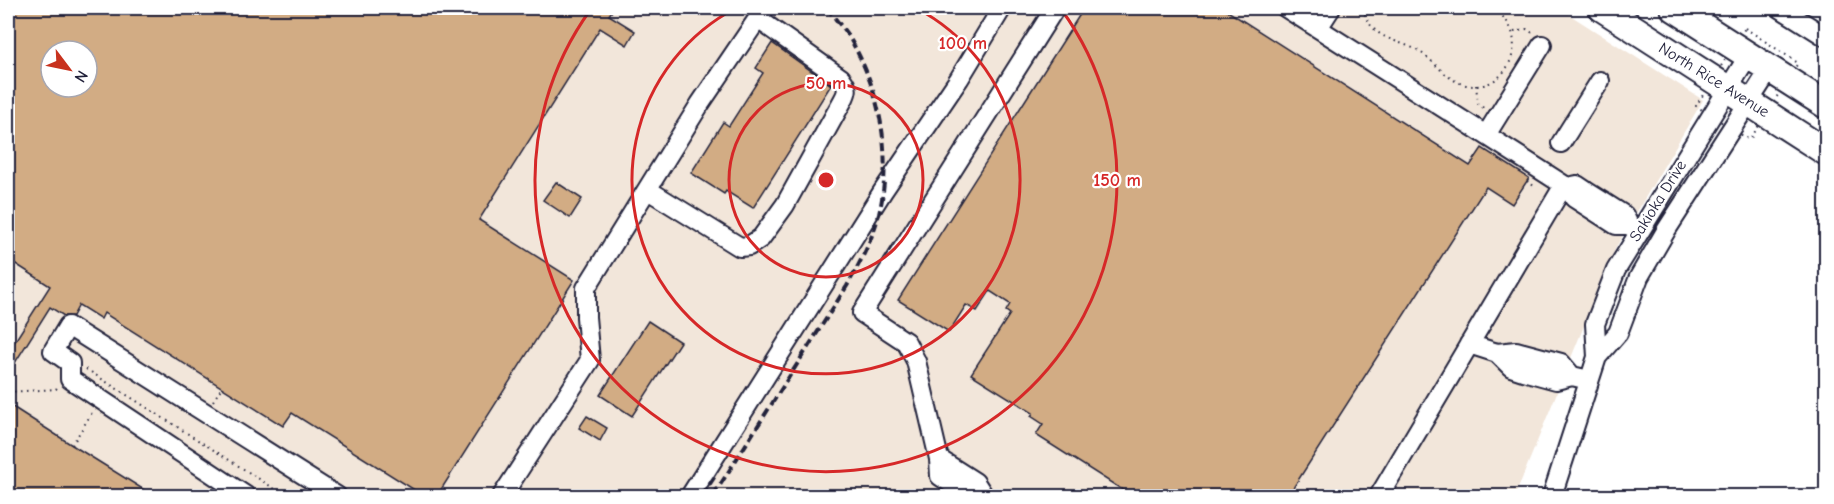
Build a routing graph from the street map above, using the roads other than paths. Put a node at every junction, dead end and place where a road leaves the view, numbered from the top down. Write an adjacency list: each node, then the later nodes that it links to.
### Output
1 (1002, 8): 29 (street)
2 (1055, 8): 25 (street)
3 (1286, 8): 9 (street)
4 (1331, 8): 9 (street)
5 (1602, 8): 14 (highway, North Rice Avenue)
6 (1674, 8): 12 (highway)
7 (1780, 8): 10 (street)
8 (762, 13): 20 (street); 20 (street)
9 (1318, 28): 16 (street)
10 (1827, 37)
11 (1538, 39): 16 (street)
12 (1760, 62): 14 (street, Sakioka Drive); 14 (street, Sakioka Drive); 15 (highway)
13 (1600, 81): 17 (street)
14 (1738, 96): 18 (highway, North Rice Avenue); 21 (street, Sakioka Drive); 23 (street, Sakioka Drive)
15 (1827, 105)
16 (1486, 135): 19 (street)
17 (1561, 143)
18 (1827, 152)
19 (1566, 186): 21 (street); 22 (street)
20 (648, 190): 28 (street)
21 (1634, 229): 23 (street, Sakioka Drive)
22 (1469, 344): 24 (street); 32 (street)
23 (1597, 357): 24 (street, Sakioka Drive)
24 (1581, 378): 33 (street, Sakioka Drive)
25 (939, 459): 30 (street); 31 (street)
26 (246, 496): 27 (street)
27 (337, 496)
28 (502, 496)
29 (690, 496)
30 (975, 496)
31 (984, 496)
32 (1379, 496)
33 (1552, 496)

